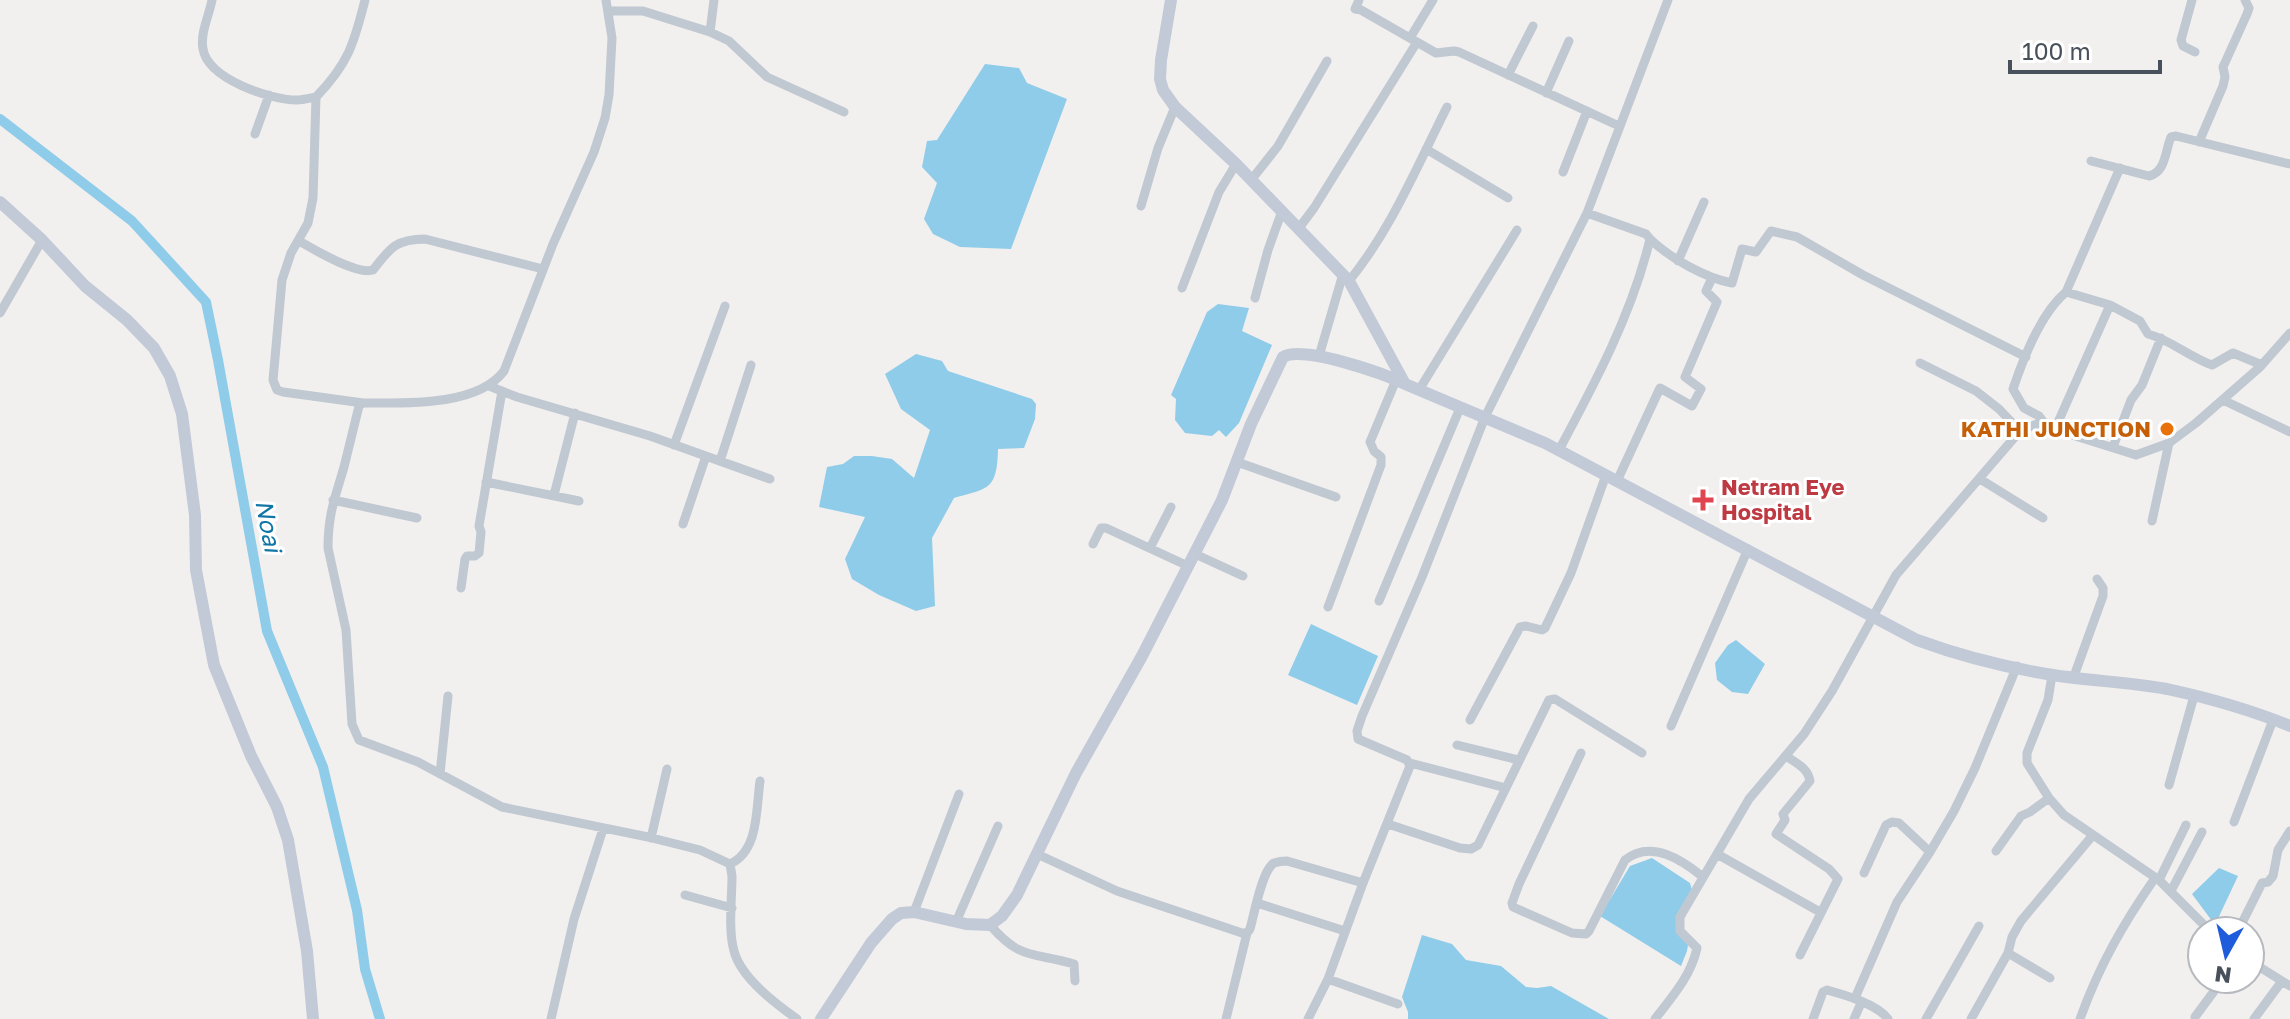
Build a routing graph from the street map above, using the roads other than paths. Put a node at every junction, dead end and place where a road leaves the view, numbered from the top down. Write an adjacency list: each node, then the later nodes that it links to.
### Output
1 (212, 0): 20 (street)
2 (365, 0): 21 (street)
3 (606, 0): 11 (street)
4 (714, 0): 13 (street)
5 (1171, 0): 22 (street)
6 (1359, 0): 14 (street)
7 (1433, 0): 14 (street)
8 (1668, 0): 26 (street)
9 (2192, 0): 16 (street)
10 (2245, 0): 28 (street)
11 (609, 11): 13 (street); 48 (street)
12 (1533, 26): 18 (street)
13 (710, 32): 25 (street)
14 (1413, 40): 18 (street); 42 (street)
15 (1569, 41): 19 (street)
16 (2195, 52)
17 (1327, 61): 35 (street)
18 (1508, 75): 19 (street)
19 (1546, 93): 24 (street)
20 (269, 95): 21 (street); 27 (street)
21 (316, 97): 46 (street)
22 (1175, 107): 31 (street); 39 (street)
23 (1447, 107): 29 (street)
24 (1587, 111): 26 (street); 34 (street)
25 (844, 112)
26 (1619, 126): 41 (street)
27 (255, 134)
28 (2199, 142): 32 (street); 33 (street)
29 (1426, 149): 36 (street); 49 (street)
30 (2091, 161): 33 (street)
31 (1236, 164): 35 (street); 51 (street)
32 (2290, 164)
33 (2120, 168): 52 (street)
34 (1563, 172)
35 (1252, 179): 40 (street)
36 (1508, 198)
37 (0, 202): 45 (street)
38 (1704, 202): 47 (street)
39 (1141, 206)
40 (1282, 211): 42 (street); 53 (street)
41 (1587, 213): 44 (street); 72 (street)
42 (1299, 228): 49 (street)
43 (1517, 230): 66 (street)
44 (1650, 239): 47 (street); 79 (street)
45 (42, 240): 56 (street); 171 (street)
46 (299, 241): 48 (street); 69 (street)
47 (1678, 261): 50 (street)
48 (543, 269): 65 (street)
49 (1346, 277): 59 (street); 64 (street)
50 (1712, 278): 60 (street); 83 (street)
51 (1182, 288)
52 (2066, 292): 54 (street); 60 (street)
53 (1255, 298)
54 (2110, 305): 58 (street); 73 (street)
55 (725, 306): 77 (street)
56 (0, 313)
57 (2290, 333): 63 (street)
58 (2161, 338): 63 (street); 78 (street)
59 (1319, 356): 64 (street); 82 (street)
60 (2026, 357): 73 (street)
61 (1920, 363): 74 (street)
62 (751, 365): 81 (street)
63 (2262, 365): 68 (street)
64 (1400, 382): 66 (street); 105 (street)
65 (489, 386): 67 (street); 69 (street)
66 (1419, 390): 70 (street)
67 (502, 391): 71 (street); 86 (street)
68 (2223, 400): 75 (street); 76 (street)
69 (363, 403): 89 (street)
70 (1460, 408): 72 (street); 104 (street)
71 (575, 413): 77 (street); 87 (street)
72 (1485, 417): 79 (street); 121 (street)
73 (2051, 428): 74 (street); 78 (street)
74 (2020, 431): 85 (street)
75 (2290, 432)
76 (2169, 443): 78 (street); 94 (street)
77 (674, 445): 80 (street)
78 (2113, 447)
79 (1559, 450): 83 (street)
80 (706, 456): 81 (street); 95 (street)
81 (720, 461): 84 (street)
82 (1237, 462): 88 (street); 99 (street)
83 (1611, 478): 98 (street); 112 (street)
84 (770, 479)
85 (1980, 479): 93 (street); 106 (street)
86 (486, 482): 87 (street); 103 (street)
87 (554, 495): 90 (street)
88 (1336, 497)
89 (333, 500): 92 (street); 123 (street)
90 (579, 501)
91 (1171, 507): 97 (street)
92 (417, 518)
93 (2043, 518)
94 (2152, 521)
95 (683, 524)
96 (1093, 544): 97 (street)
97 (1150, 548): 100 (street)
98 (1748, 549): 106 (street); 114 (street)
99 (1195, 554): 100 (street); 101 (street)
100 (1188, 566): 140 (street)
101 (1243, 576)
102 (2097, 579): 109 (street)
103 (461, 588)
104 (1379, 601)
105 (1328, 607)
106 (1873, 615): 107 (street); 119 (street)
107 (2017, 666): 108 (street); 139 (street)
108 (2052, 675): 109 (street); 128 (street)
109 (2074, 676): 111 (street)
110 (448, 696): 123 (street)
111 (2194, 696): 113 (street); 125 (street)
112 (1470, 720)
113 (2273, 720): 115 (street); 129 (street)
114 (1671, 726)
115 (2290, 726)
116 (1457, 745): 120 (street)
117 (1581, 753): 144 (street)
118 (1642, 753): 120 (street)
119 (1786, 756): 141 (street); 152 (street)
120 (1519, 760): 126 (street)
121 (1410, 763): 126 (street); 130 (street)
122 (667, 769): 137 (street)
123 (440, 774): 133 (street)
124 (760, 781): 142 (street)
125 (2169, 785)
126 (1506, 788): 130 (street)
127 (959, 794): 151 (street)
128 (2049, 798): 136 (street); 138 (street)
129 (2234, 822)
130 (1388, 824): 146 (street)
131 (2186, 825): 145 (street)
132 (998, 826): 155 (street)
133 (603, 829): 137 (street); 172 (street)
134 (2290, 831): 154 (street)
135 (2202, 832): 147 (street)
136 (2093, 835): 145 (street); 160 (street)
137 (651, 838): 142 (street)
138 (1996, 851)
139 (1930, 852): 143 (street); 168 (street)
140 (1037, 854): 156 (street); 159 (street)
141 (1717, 854): 144 (street); 152 (street)
142 (730, 864): 150 (street)
143 (1864, 873)
144 (1703, 877): 177 (street)
145 (2157, 879): 147 (street); 183 (street)
146 (1363, 883): 149 (street); 158 (street)
147 (2171, 891): 153 (street)
148 (685, 895): 150 (street)
149 (1257, 903): 158 (street); 159 (street)
150 (732, 908): 173 (street)
151 (914, 912): 155 (street); 174 (street)
152 (1820, 912): 161 (street)
153 (2194, 915)
154 (2246, 915)
155 (956, 922): 156 (street)
156 (990, 925): 165 (street)
157 (1979, 926): 181 (street)
158 (1345, 931): 164 (street)
159 (1247, 933): 175 (street)
160 (2008, 953): 163 (street); 182 (street)
161 (1800, 955)
162 (2266, 971): 166 (street)
163 (2050, 978)
164 (1328, 979): 169 (street); 176 (street)
165 (1075, 981)
166 (2286, 983): 184 (street)
167 (2211, 995): 170 (street)
168 (1858, 1000): 178 (street); 179 (street); 180 (street)
169 (1398, 1004)
170 (2195, 1017)
171 (313, 1019)
172 (551, 1019)
173 (797, 1019)
174 (821, 1019)
175 (1226, 1019)
176 (1308, 1019)
177 (1655, 1019)
178 (1813, 1019)
179 (1854, 1019)
180 (1888, 1019)
181 (1926, 1019)
182 (1971, 1019)
183 (2080, 1019)
184 (2254, 1019)

